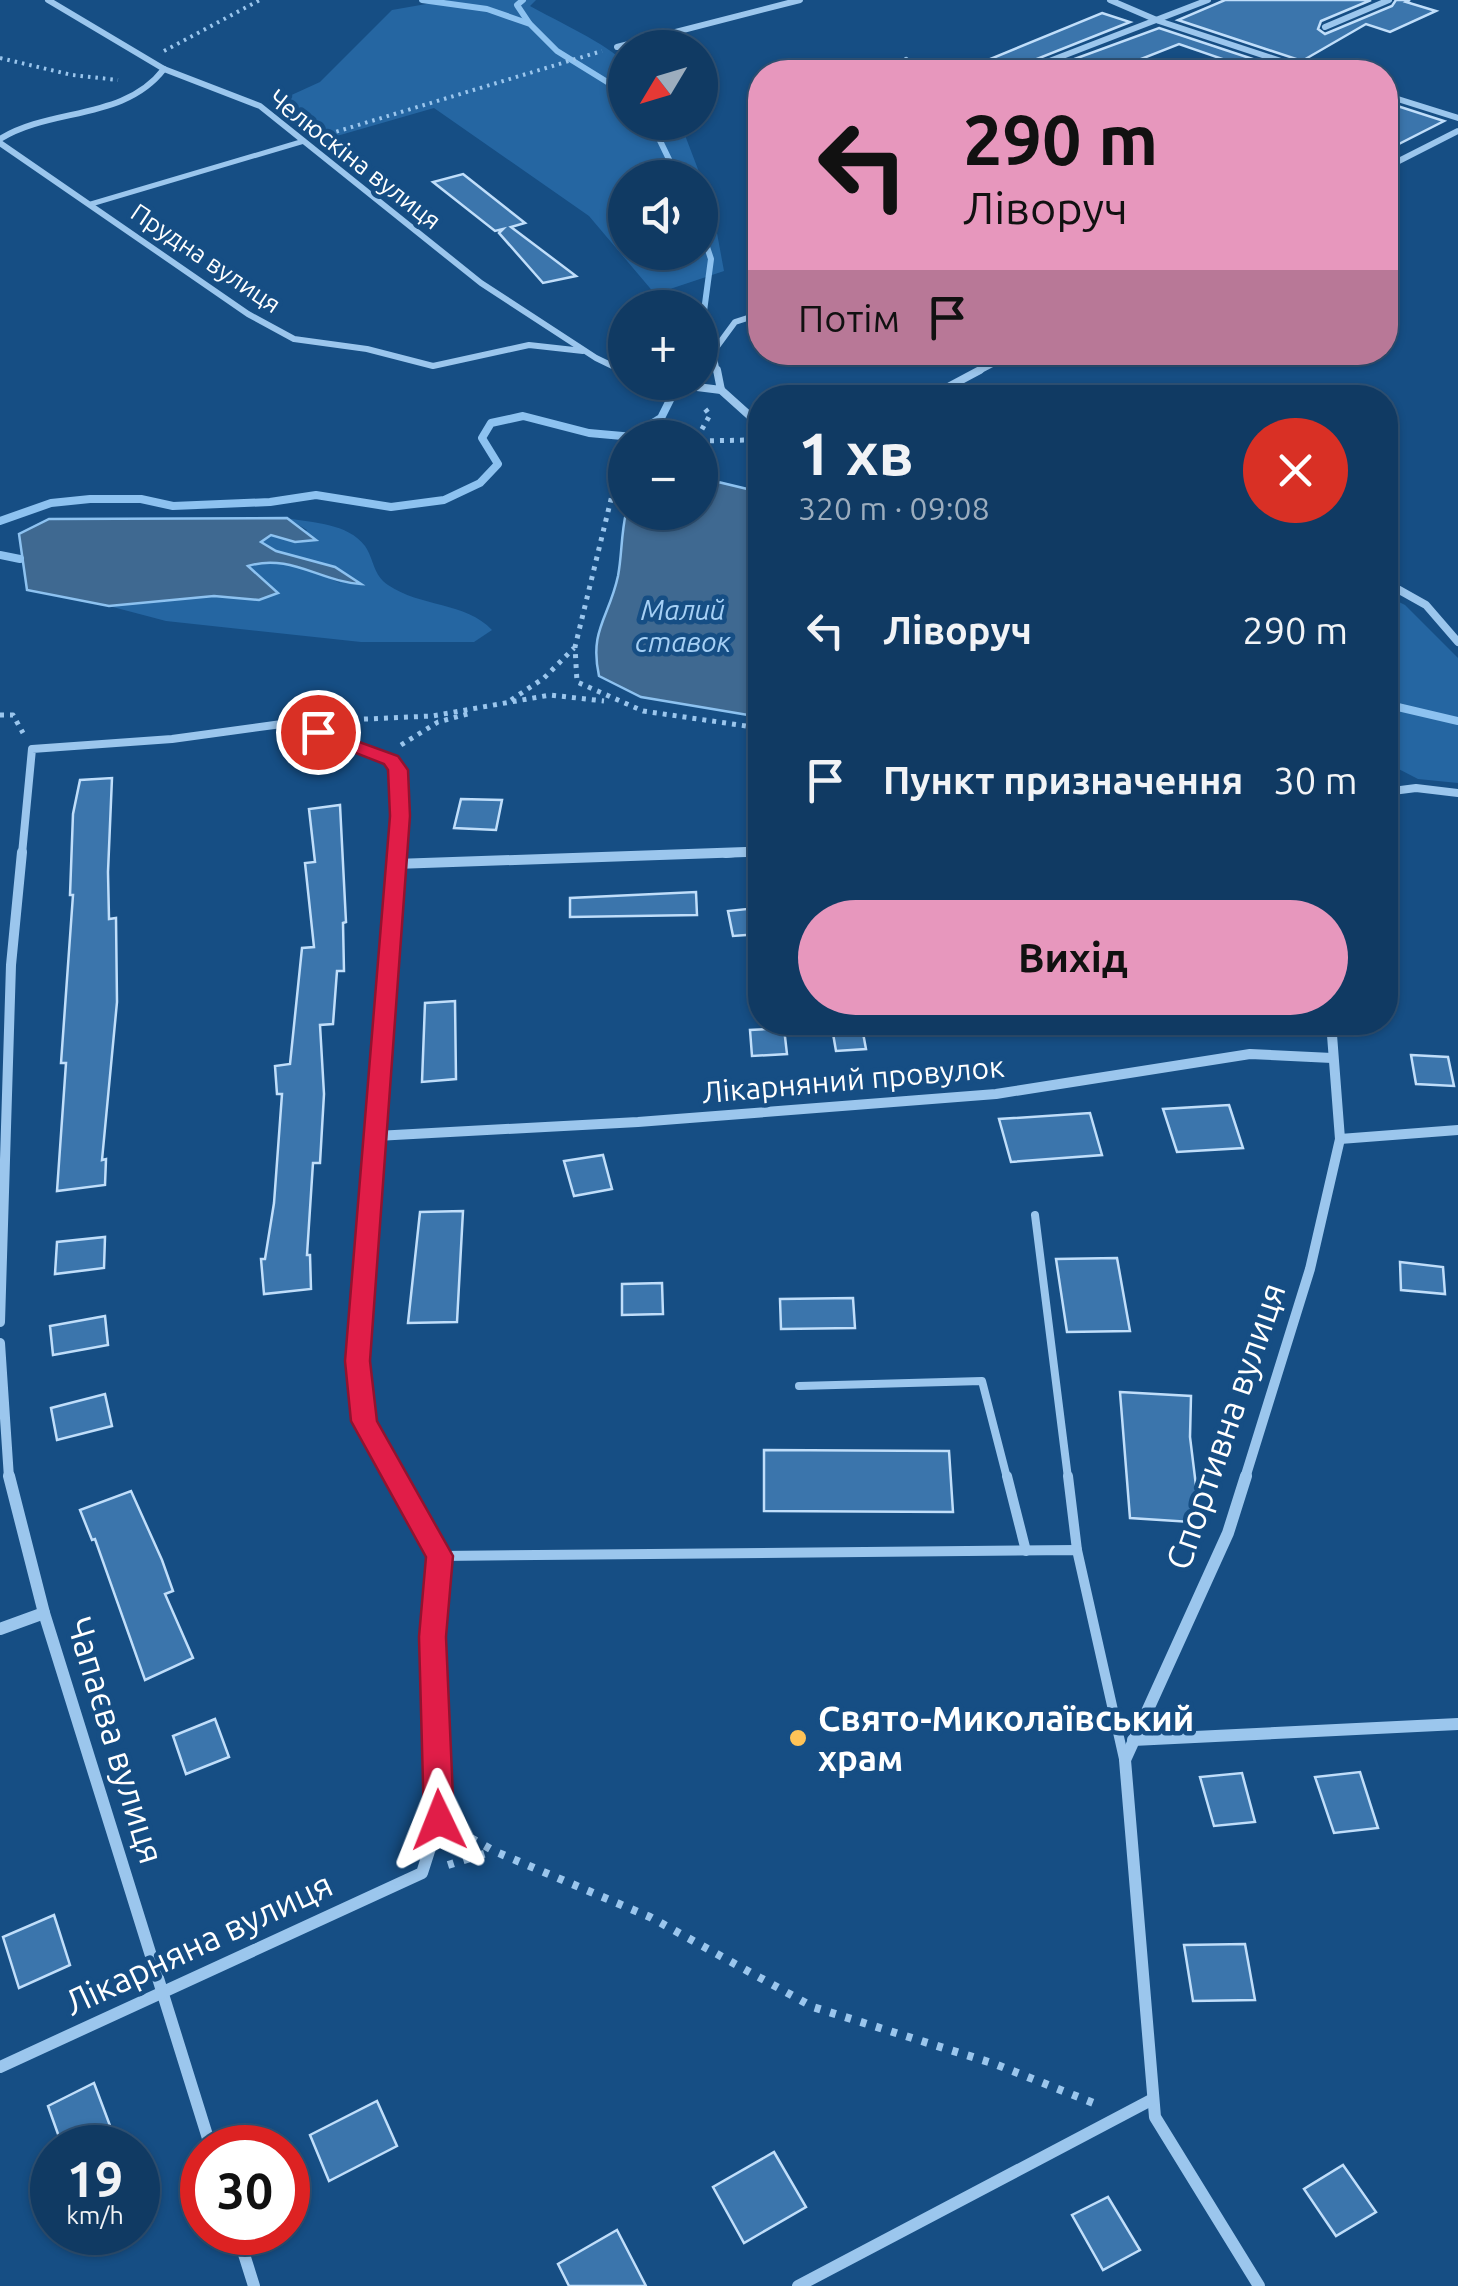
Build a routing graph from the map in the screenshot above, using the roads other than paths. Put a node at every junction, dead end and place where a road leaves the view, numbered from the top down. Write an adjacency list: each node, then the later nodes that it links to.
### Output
1 (48, 0): 11 (street, Челюскіна вулиця)
2 (800, 0): 8 (street)
3 (1110, 0): 6 (street)
4 (1208, 0): 6 (street)
5 (1389, 0): 7 (street)
6 (1160, 21): 9 (street); 10 (street)
7 (1326, 27)
8 (683, 30)
9 (1054, 60)
10 (1278, 60)
11 (164, 69): 15 (street, Прудна вулиця); 16 (street, Челюскіна вулиця)
12 (1398, 99): 13 (street)
13 (1458, 118)
14 (1458, 132): 17 (street)
15 (0, 141): 18 (street, Прудна вулиця)
16 (304, 141): 18 (lane); 20 (street, Челюскіна вулиця)
17 (1398, 162)
18 (91, 204): 21 (street, Прудна вулиця)
19 (748, 318): 27 (street)
20 (545, 325): 21 (street); 22 (street, Челюскіна вулиця)
21 (529, 345): 22 (street, Прудна вулиця)
22 (585, 352): 23 (street, Челюскіна вулиця)
23 (608, 364)
24 (990, 365): 25 (street)
25 (952, 385)
26 (718, 390): 27 (street)
27 (721, 390): 28 (street)
28 (748, 414)
29 (1398, 589): 30 (street)
30 (1458, 642)
31 (1398, 790): 32 (street)
32 (1458, 792)
33 (748, 852): 34 (street)
34 (394, 864): 38 (street); 41 (street)
35 (1331, 1035): 36 (street, Спортивна вулиця)
36 (1332, 1058): 38 (street, Лікарняний провулок); 39 (street, Спортивна вулиця)
37 (1458, 1130): 39 (street)
38 (376, 1136): 46 (street)
39 (1340, 1139): 50 (street, Спортивна вулиця)
40 (1034, 1214): 44 (lane)
41 (0, 1322)
42 (0, 1343): 47 (street, Чапаєва вулиця)
43 (799, 1386): 45 (lane)
44 (1077, 1550): 45 (lane); 51 (lane)
45 (1026, 1551): 46 (lane)
46 (440, 1556): 52 (street, Лікарняна вулиця)
47 (44, 1613): 48 (street); 52 (street, Чапаєва вулиця)
48 (0, 1629)
49 (1458, 1724): 50 (street)
50 (1133, 1740): 51 (street, Спортивна вулиця)
51 (1124, 1760): 54 (street, Спортивна вулиця)
52 (164, 1992): 53 (street, Лікарняна вулиця); 55 (street, Чапаєва вулиця)
53 (0, 2067)
54 (1153, 2099): 58 (street); 59 (street, Спортивна вулиця)
55 (204, 2125)
56 (244, 2255): 57 (street)
57 (254, 2286)
58 (798, 2286)
59 (1259, 2286)

